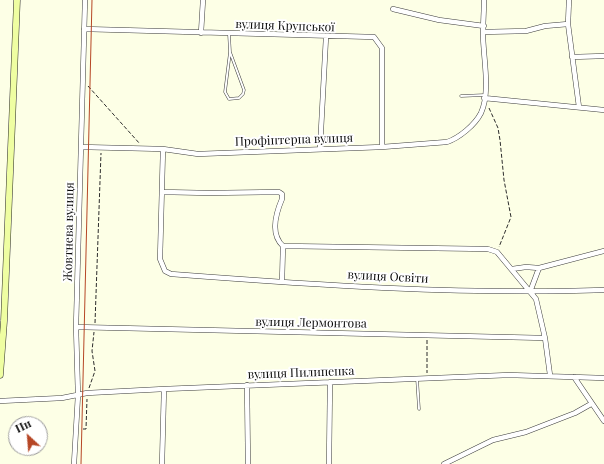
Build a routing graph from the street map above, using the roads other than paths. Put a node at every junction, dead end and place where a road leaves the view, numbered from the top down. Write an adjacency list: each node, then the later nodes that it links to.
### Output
1 (17, 0): 35 (main road)
2 (85, 0): 9 (street, Жовтнева вулиця)
3 (203, 0): 10 (street)
4 (484, 0): 8 (street, Профінтерна вулиця)
5 (569, 0): 7 (street)
6 (393, 9): 8 (street)
7 (568, 24): 11 (street); 16 (street)
8 (484, 26): 11 (street, Профінтерна вулиця)
9 (84, 29): 10 (street, вулиця Крупської); 21 (street, Жовтнева вулиця)
10 (201, 32): 12 (street, вулиця Крупської)
11 (483, 32): 18 (street, Профінтерна вулиця)
12 (230, 34): 13 (street, вулиця Крупської); 14 (lane)
13 (326, 37): 22 (street, вулиця Крупської); 24 (street)
14 (230, 52): 14 (lane)
15 (604, 56): 16 (street)
16 (572, 57): 19 (street)
17 (461, 96): 18 (lane)
18 (485, 97): 19 (street); 22 (street, Профінтерна вулиця)
19 (579, 107): 20 (street)
20 (604, 110)
21 (81, 147): 23 (street, Профінтерна вулиця); 33 (street, Жовтнева вулиця)
22 (382, 147): 24 (street, Профінтерна вулиця)
23 (163, 149): 24 (street, Профінтерна вулиця); 25 (street)
24 (320, 149)
25 (162, 192): 26 (street); 30 (street, вулиця Освіти)
26 (283, 246): 29 (street); 30 (street)
27 (604, 251): 28 (street)
28 (539, 268): 29 (street); 32 (street)
29 (512, 269): 32 (street)
30 (282, 282): 32 (street, вулиця Освіти)
31 (604, 290): 32 (street, вулиця Освіти)
32 (530, 292): 34 (street)
33 (76, 327): 34 (street, вулиця Лермонтова); 45 (street, Жовтнева вулиця)
34 (545, 338): 38 (street)
35 (1, 346): 36 (main road)
36 (1, 356): 37 (main road)
37 (0, 375)
38 (550, 375): 39 (street, вулиця Пилипенка); 40 (street, вулиця Пилипенка)
39 (574, 377): 41 (street, вулиця Пилипенка); 47 (street)
40 (417, 378): 42 (street, вулиця Пилипенка); 48 (lane)
41 (604, 378)
42 (330, 382): 43 (street, вулиця Пилипенка); 53 (street)
43 (247, 385): 44 (street, вулиця Пилипенка); 52 (street)
44 (164, 389): 45 (street, вулиця Пилипенка); 51 (street)
45 (78, 395): 46 (street, вулиця Пилипенка); 50 (street, Жовтнева вулиця)
46 (0, 401)
47 (591, 404): 49 (street); 54 (street)
48 (419, 409)
49 (604, 421)
50 (74, 464)
51 (162, 464)
52 (248, 464)
53 (329, 464)
54 (444, 464)

